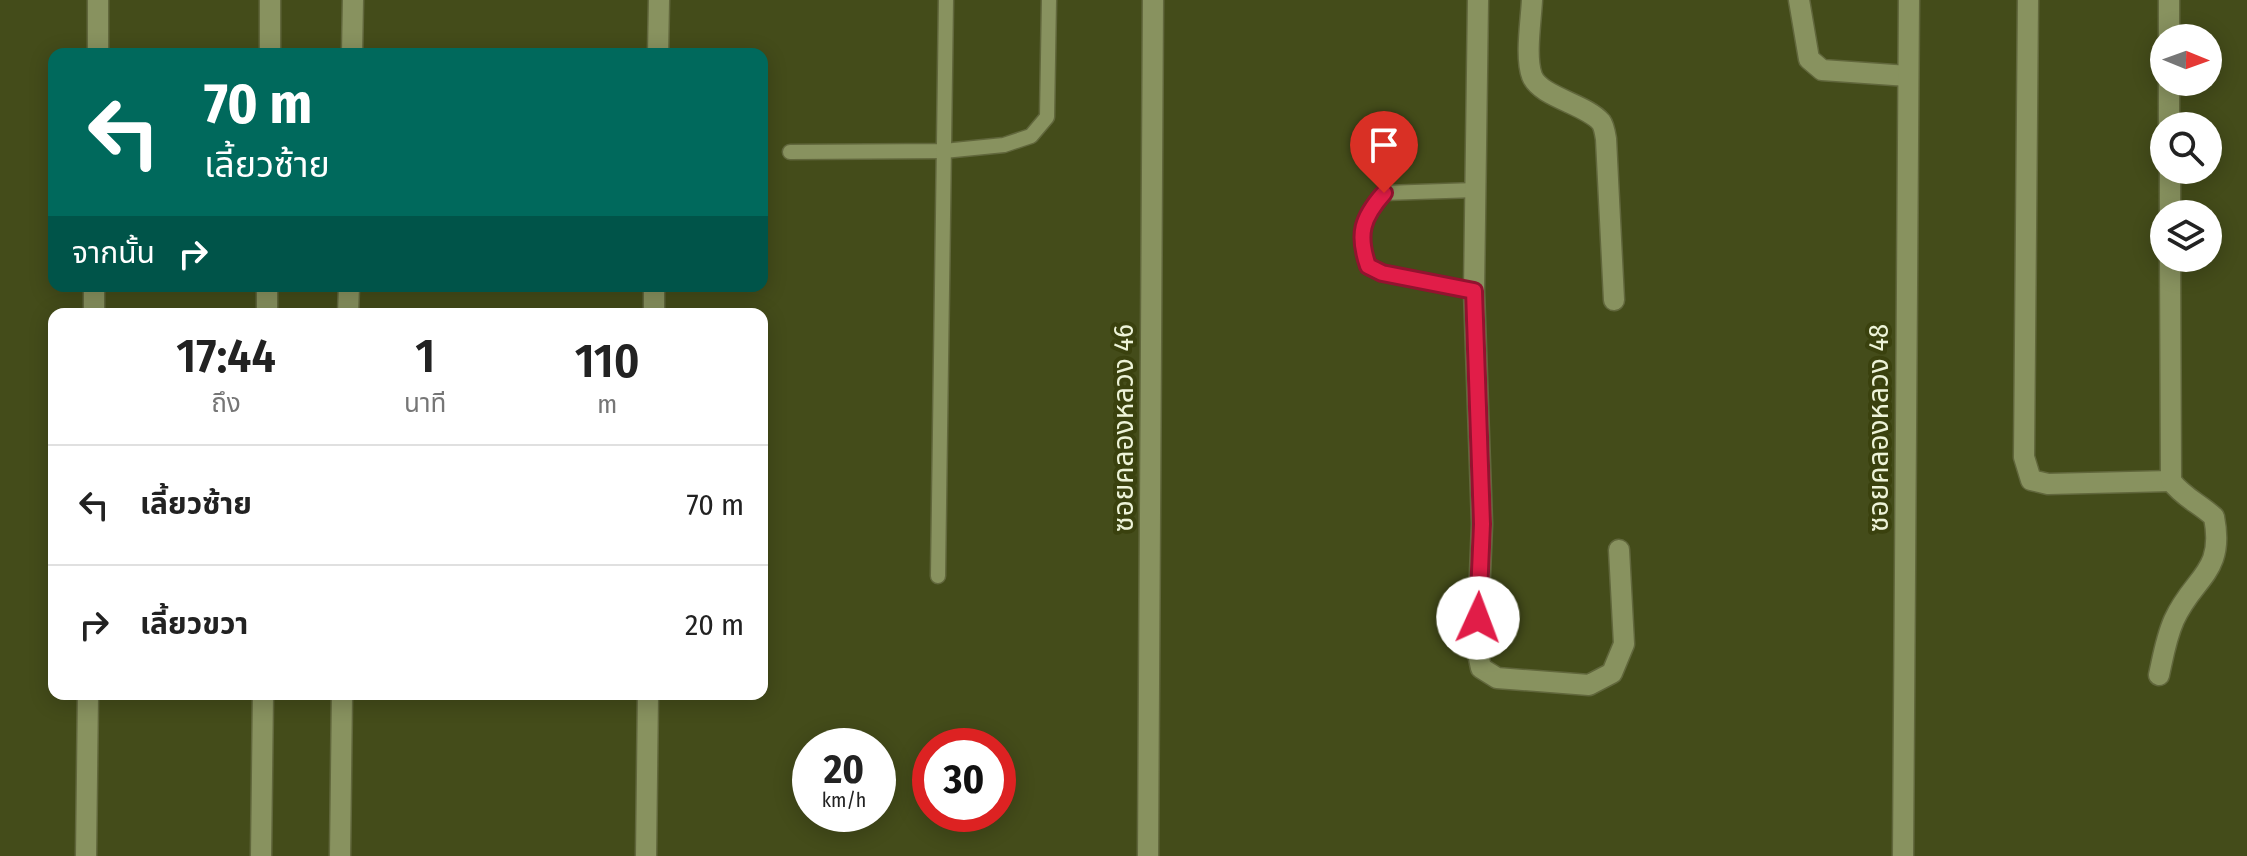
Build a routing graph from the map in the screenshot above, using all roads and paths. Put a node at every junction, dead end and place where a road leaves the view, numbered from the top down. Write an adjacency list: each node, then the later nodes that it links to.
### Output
1 (98, 0): 15 (street)
2 (270, 0): 16 (street)
3 (353, 0): 17 (street)
4 (659, 0): 18 (street)
5 (946, 0): 20 (lane)
6 (1049, 0): 20 (lane)
7 (1153, 0): 38 (street, ซอยคลองหลวง 46)
8 (1478, 0): 22 (street)
9 (1532, 0): 25 (street)
10 (1799, 0): 19 (street)
11 (1909, 0): 19 (street, ซอยคลองหลวง 48)
12 (2028, 0): 26 (street)
13 (2169, 0): 14 (street)
14 (2169, 24)
15 (98, 48)
16 (270, 48)
17 (352, 48)
18 (658, 48)
19 (1908, 76): 39 (street, ซอยคลองหลวง 48)
20 (944, 151): 21 (lane); 28 (lane)
21 (790, 152)
22 (1476, 190): 24 (street); 24 (lane)
23 (2170, 272): 26 (street)
24 (1474, 291): 27 (street)
25 (1614, 300)
26 (2171, 481): 29 (street)
27 (1619, 550)
28 (938, 576)
29 (2159, 675)
30 (88, 700): 34 (street)
31 (263, 700): 35 (street)
32 (342, 700): 36 (street)
33 (648, 700): 37 (street)
34 (86, 856)
35 (261, 856)
36 (340, 856)
37 (646, 856)
38 (1148, 856)
39 (1903, 856)

